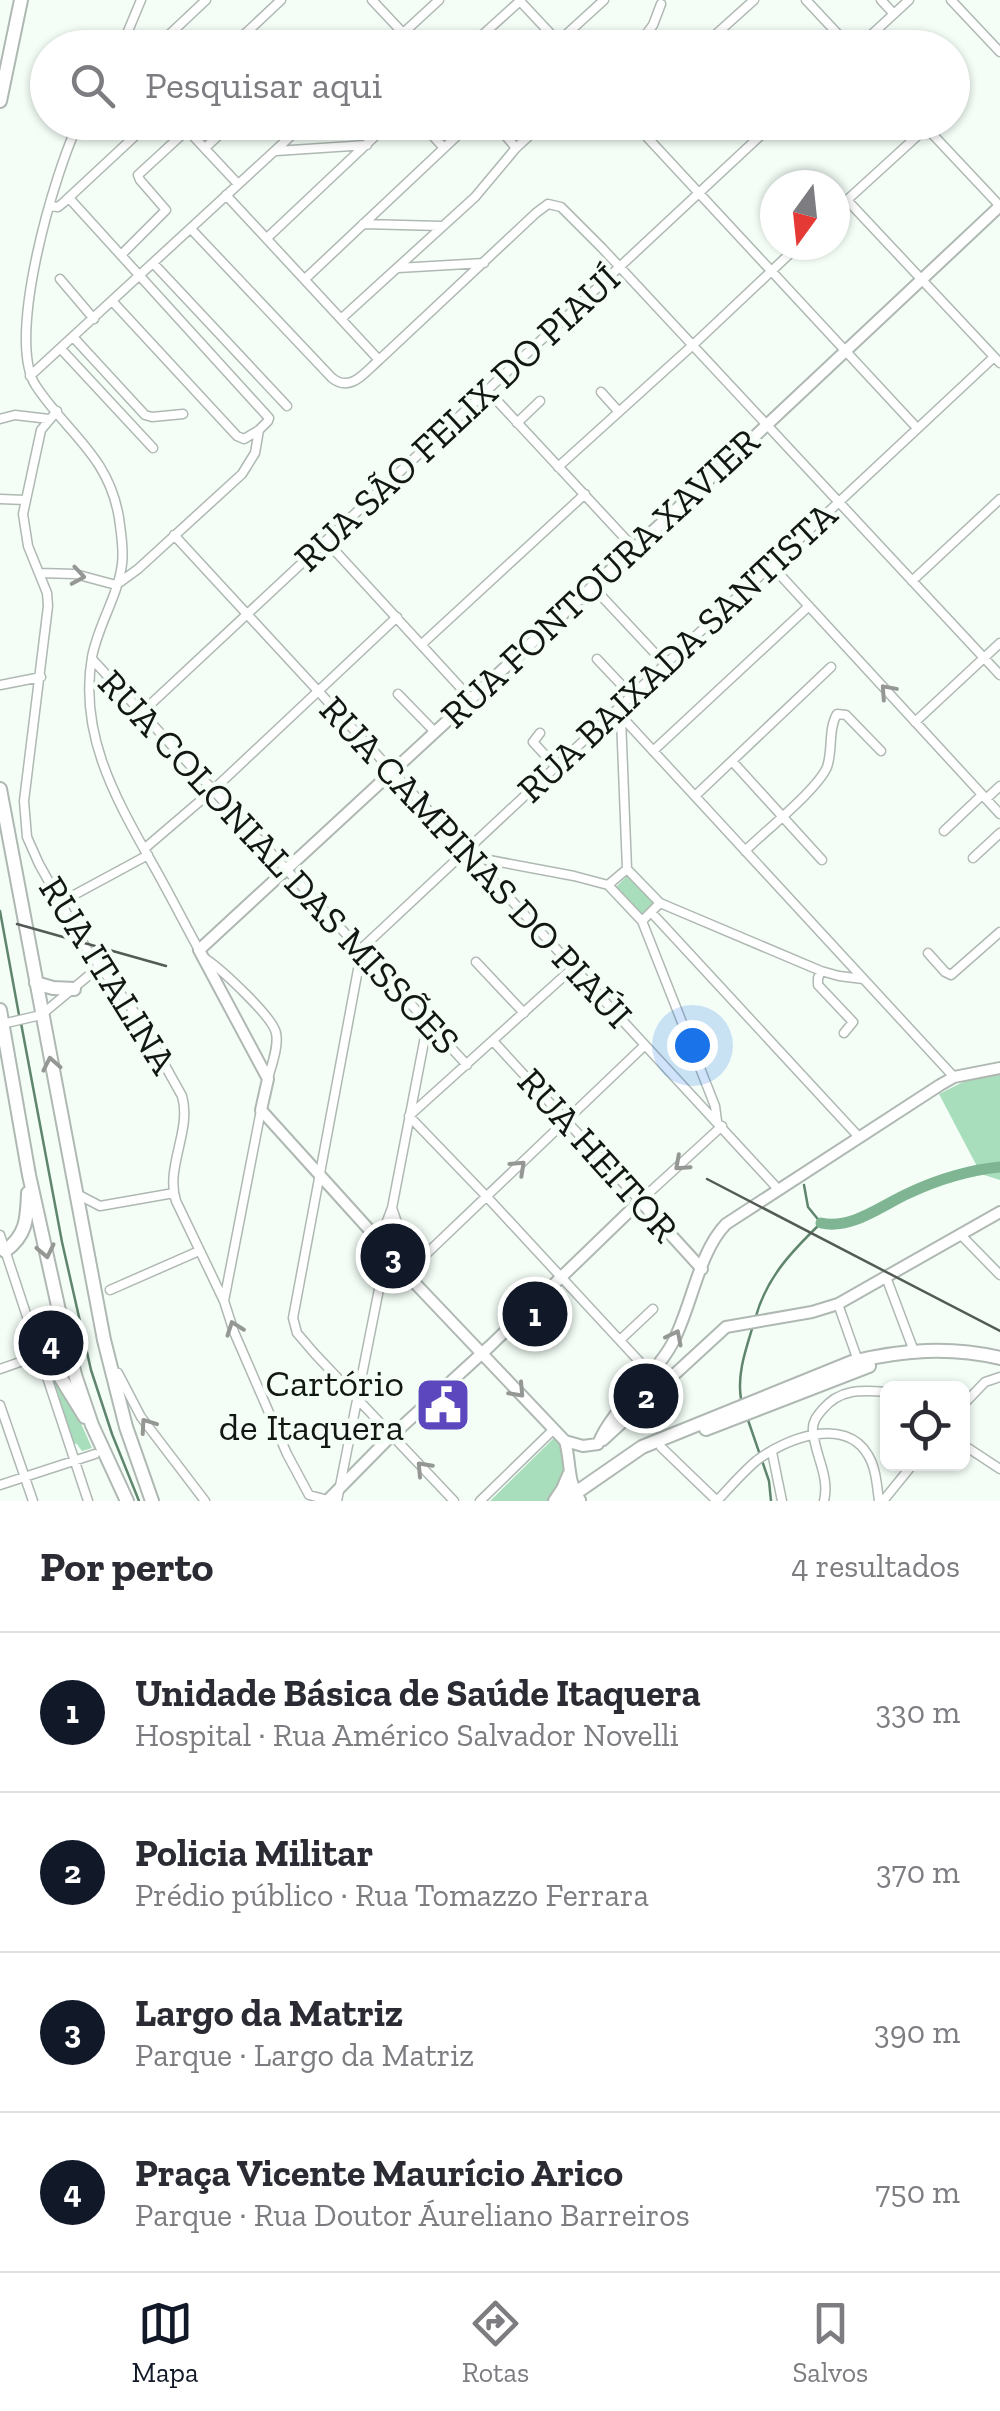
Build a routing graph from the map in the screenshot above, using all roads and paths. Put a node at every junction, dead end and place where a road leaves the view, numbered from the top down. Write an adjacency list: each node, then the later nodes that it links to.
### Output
1 (21, 0): 29 (highway)
2 (142, 0): 16 (street)
3 (206, 0): 17 (street)
4 (281, 0): 18 (street)
5 (372, 0): 19 (street)
6 (439, 0): 20 (street)
7 (520, 0): 21 (street); 22 (street)
8 (604, 0): 23 (street)
9 (754, 0): 25 (street)
10 (806, 0): 26 (street)
11 (881, 0): 15 (street)
12 (909, 0): 15 (street)
13 (951, 0): 28 (street)
14 (661, 4): 24 (street)
15 (894, 14): 27 (street)
16 (129, 30)
17 (175, 30)
18 (249, 30)
19 (399, 30)
20 (405, 30)
21 (487, 30)
22 (548, 30)
23 (575, 30)
24 (649, 30)
25 (722, 30)
26 (836, 30)
27 (875, 30)
28 (1000, 52)
29 (0, 101)
30 (72, 140): 56 (street)
31 (131, 140): 54 (street)
32 (171, 140): 62 (street)
33 (197, 140): 46 (street)
34 (214, 140): 46 (street)
35 (287, 140): 49 (street)
36 (371, 140): 45 (street)
37 (437, 140): 47 (street)
38 (453, 140): 47 (street)
39 (509, 140): 48 (street)
40 (525, 140): 48 (street)
41 (649, 140): 51 (street)
42 (756, 140): 51 (street, RUA SÃO FELIX DO PIAUÍ)
43 (909, 140): 53 (street)
44 (938, 140): 57 (street)
45 (366, 145): 49 (street); 61 (street)
46 (205, 148): 50 (street)
47 (444, 148): 58 (street)
48 (516, 148): 59 (street)
49 (275, 151): 50 (street)
50 (238, 184): 52 (street)
51 (698, 194): 66 (street, RUA SÃO FELIX DO PIAUÍ); 68 (street)
52 (226, 195): 60 (street); 61 (street)
53 (850, 197)
54 (69, 198): 56 (street); 62 (street)
55 (850, 203): 70 (street)
56 (50, 206): 82 (street)
57 (1000, 206): 70 (main road, RUA FONTOURA XAVIER)
58 (363, 224): 59 (street); 72 (street)
59 (441, 226): 67 (street)
60 (191, 229): 65 (street); 80 (street)
61 (267, 238): 72 (street)
62 (121, 255): 69 (street)
63 (783, 260): 68 (street)
64 (484, 263): 66 (street); 67 (street); 80 (street)
65 (154, 264): 69 (street); 86 (street)
66 (620, 267): 77 (street); 83 (street, RUA SÃO FELIX DO PIAUÍ)
67 (396, 268): 74 (street)
68 (770, 272): 77 (street); 79 (street)
69 (140, 275): 73 (street); 95 (street)
70 (922, 278): 79 (main road, RUA FONTOURA XAVIER); 81 (street)
71 (60, 279): 75 (street)
72 (305, 279): 74 (street)
73 (112, 302): 75 (street); 95 (street)
74 (342, 318): 80 (street)
75 (94, 319): 76 (street)
76 (74, 338): 78 (street); 89 (street)
77 (694, 344): 88 (street); 93 (street)
78 (61, 350): 82 (street); 96 (street)
79 (845, 351): 93 (main road, RUA FONTOURA XAVIER); 94 (street)
80 (379, 360)
81 (997, 360): 94 (street, RUA BAIXADA SANTISTA)
82 (30, 376): 87 (street)
83 (488, 392): 92 (street); 106 (street, RUA SÃO FELIX DO PIAUÍ)
84 (601, 392): 88 (street)
85 (540, 401): 92 (street)
86 (287, 406)
87 (56, 411): 91 (street, RUA ITALINA); 111 (street)
88 (619, 412): 97 (street)
89 (183, 414)
90 (0, 418): 91 (street)
91 (49, 419): 101 (street, RUA ITALINA)
92 (517, 423): 97 (street)
93 (767, 424): 102 (street); 107 (main road, RUA FONTOURA XAVIER)
94 (917, 428): 102 (street, RUA BAIXADA SANTISTA)
95 (259, 430): 105 (street)
96 (153, 448)
97 (558, 467): 98 (street)
98 (585, 494): 107 (street); 117 (street)
99 (0, 498): 101 (street)
100 (1000, 499): 103 (street)
101 (25, 500): 109 (street, RUA ITALINA)
102 (839, 501): 108 (street, RUA BAIXADA SANTISTA); 110 (street)
103 (991, 508): 104 (street); 110 (street)
104 (1000, 518)
105 (174, 535): 111 (street); 114 (street, RUA CAMPINAS DO PIAÚI)
106 (326, 541): 114 (street, RUA SÃO FELIX DO PIAUÍ); 115 (street)
107 (634, 548): 112 (main road, RUA FONTOURA XAVIER)
108 (770, 565): 113 (street); 121 (street, RUA BAIXADA SANTISTA)
109 (40, 572): 111 (street, one-way to 111); 124 (street, RUA ITALINA)
110 (912, 580): 118 (street)
111 (116, 585): 119 (street)
112 (592, 586): 121 (street); 129 (main road, RUA FONTOURA XAVIER)
113 (809, 606): 132 (street, one-way to 113); 135 (street)
114 (246, 614): 126 (street, RUA CAMPINAS DO PIAÚI); 131 (street, RUA SÃO FELIX DO PIAUÍ)
115 (397, 617): 117 (street); 126 (street)
116 (1000, 643): 118 (street)
117 (422, 644): 129 (street)
118 (984, 658): 123 (street); 132 (street)
119 (92, 659): 131 (street, RUA COLONIAL DAS MISSÕES); 150 (street)
120 (598, 659): 128 (street)
121 (665, 664): 128 (street, RUA BAIXADA SANTISTA)
122 (831, 667): 137 (street)
123 (1000, 675)
124 (40, 677): 125 (street); 157 (street, RUA ITALINA)
125 (0, 685)
126 (319, 691): 139 (street, RUA CAMPINAS DO PIAÚI); 142 (street)
127 (398, 694): 133 (street)
128 (631, 695): 130 (street, RUA BAIXADA SANTISTA)
129 (470, 698): 133 (main road, RUA FONTOURA XAVIER)
130 (618, 713): 135 (street); 138 (street, RUA BAIXADA SANTISTA); 154 (street)
131 (140, 714): 142 (street, RUA COLONIAL DAS MISSÕES)
132 (915, 722): 144 (street)
133 (434, 731): 139 (main road, RUA FONTOURA XAVIER)
134 (540, 733): 138 (street)
135 (653, 751): 143 (street)
136 (881, 751): 146 (street)
137 (732, 761): 143 (street); 146 (street)
138 (555, 766): 151 (street, RUA BAIXADA SANTISTA)
139 (392, 770): 151 (street, RUA CAMPINAS DO PIAÚI); 155 (main road, RUA FONTOURA XAVIER)
140 (1000, 786): 144 (street)
141 (0, 788): 170 (highway)
142 (213, 790): 150 (street); 155 (street, RUA COLONIAL DAS MISSÕES)
143 (694, 796): 149 (street)
144 (984, 797): 145 (street); 147 (street)
145 (1000, 814)
146 (782, 816): 149 (street); 153 (street)
147 (944, 831)
148 (1000, 832): 152 (street)
149 (745, 851): 169 (street)
150 (146, 852): 157 (street); 163 (street)
151 (469, 853): 156 (street); 162 (street, RUA BAIXADA SANTISTA); 167 (street, RUA CAMPINAS DO PIAÚI)
152 (973, 858)
153 (822, 860)
154 (627, 869): 156 (street); 158 (street)
155 (287, 870): 162 (street, RUA COLONIAL DAS MISSÕES); 163 (main road, RUA FONTOURA XAVIER)
156 (608, 885): 160 (street)
157 (61, 902): 166 (street, RUA ITALINA)
158 (660, 903): 159 (street); 168 (street)
159 (651, 912): 160 (street); 187 (street)
160 (642, 921): 186 (street)
161 (998, 936): 164 (street)
162 (362, 948): 175 (street, RUA COLONIAL DAS MISSÕES); 189 (street)
163 (201, 953): 182 (main road); 182 (street)
164 (928, 954)
165 (476, 962): 172 (street)
166 (100, 966): 171 (street); 192 (street, RUA ITALINA)
167 (574, 967): 172 (street); 178 (street, RUA CAMPINAS DO PIAÚI)
168 (821, 970): 169 (street); 176 (street)
169 (863, 978): 181 (street)
170 (36, 983): 171 (highway); 173 (highway)
171 (74, 989): 173 (street)
172 (524, 1013): 177 (street)
173 (38, 1016): 174 (street); 191 (highway, one-way to 173)
174 (3, 1020): 188 (highway)
175 (428, 1021): 179 (street, RUA COLONIAL DAS MISSÕES); 184 (street)
176 (844, 1033)
177 (493, 1041): 179 (street); 185 (street, RUA HEITOR)
178 (645, 1045): 185 (street); 186 (street, RUA CAMPINAS DO PIAÚI)
179 (468, 1064): 184 (street)
180 (1000, 1068): 181 (main road)
181 (954, 1077): 187 (main road)
182 (268, 1080): 183 (main road)
183 (261, 1110): 189 (main road); 215 (street)
184 (409, 1116): 193 (street); 196 (street)
185 (568, 1122): 193 (street, one-way to 185); 194 (street, RUA HEITOR)
186 (720, 1124): 190 (street, RUA CAMPINAS DO PIAÚI); 194 (street, one-way to 194)
187 (859, 1137): 190 (main road)
188 (28, 1175): 204 (highway); 235 (highway, one-way to 235)
189 (319, 1176): 199 (main road); 231 (street)
190 (778, 1189): 205 (main road)
191 (76, 1192): 195 (street); 200 (highway)
192 (174, 1193): 195 (street); 203 (street)
193 (487, 1196): 207 (street); 210 (street)
194 (640, 1201): 206 (main road, RUA HEITOR); 210 (main road)
195 (100, 1206): 200 (street)
196 (392, 1208): 198 (street); 199 (street)
197 (1000, 1212): 201 (main road)
198 (399, 1228): 199 (main road); 207 (main road)
199 (378, 1232): 213 (main road)
200 (84, 1233): 218 (highway)
201 (960, 1234): 209 (street); 211 (main road)
202 (0, 1236): 204 (street)
203 (199, 1251): 214 (street); 215 (street)
204 (3, 1252): 222 (street)
205 (707, 1254): 206 (main road); 208 (main road)
206 (691, 1257): 208 (main road, RUA HEITOR)
207 (422, 1258): 212 (main road)
208 (702, 1270): 227 (main road, one-way to 208)
209 (1000, 1275)
210 (562, 1277): 219 (street); 221 (main road)
211 (886, 1277): 216 (main road); 220 (street)
212 (412, 1280): 213 (main road); 221 (main road)
213 (380, 1284): 231 (street)
214 (110, 1290)
215 (222, 1297): 252 (street, one-way to 215)
216 (838, 1304): 223 (street); 239 (main road)
217 (653, 1309): 219 (street)
218 (104, 1340): 256 (highway); 257 (street, one-way to 218)
219 (620, 1340): 227 (street)
220 (912, 1346)
221 (482, 1353): 234 (main road, one-way to 234); 237 (main road)
222 (40, 1355): 226 (street); 235 (highway); 244 (street)
223 (856, 1355)
224 (1000, 1358): 233 (highway)
225 (1000, 1366): 233 (highway)
226 (0, 1369)
227 (650, 1373): 239 (main road)
228 (1000, 1378): 230 (street)
229 (880, 1392): 236 (street)
230 (970, 1393)
231 (358, 1398): 237 (street); 249 (street)
232 (0, 1405): 248 (street)
233 (744, 1410): 240 (highway); 251 (highway)
234 (554, 1429): 238 (main road); 260 (street)
235 (95, 1432): 255 (highway)
236 (814, 1434): 242 (street); 264 (street); 265 (street)
237 (392, 1435): 249 (main road); 259 (street, one-way to 237)
238 (565, 1441): 239 (main road); 247 (main road)
239 (598, 1444)
240 (660, 1447): 251 (highway); 262 (street)
241 (970, 1449): 245 (street)
242 (769, 1453): 262 (street); 263 (street)
243 (95, 1454): 244 (street)
244 (74, 1461): 248 (street); 254 (street)
245 (1000, 1470)
246 (907, 1471): 265 (street)
247 (569, 1475): 251 (main road); 261 (highway)
248 (25, 1477): 250 (street); 253 (street)
249 (341, 1485): 252 (main road); 258 (street)
250 (0, 1486)
251 (576, 1499)
252 (327, 1500)
253 (33, 1501)
254 (88, 1501)
255 (127, 1501)
256 (152, 1501)
257 (205, 1501)
258 (337, 1501)
259 (454, 1501)
260 (480, 1501)
261 (555, 1501)
262 (717, 1501)
263 (782, 1501)
264 (824, 1501)
265 (881, 1501)

